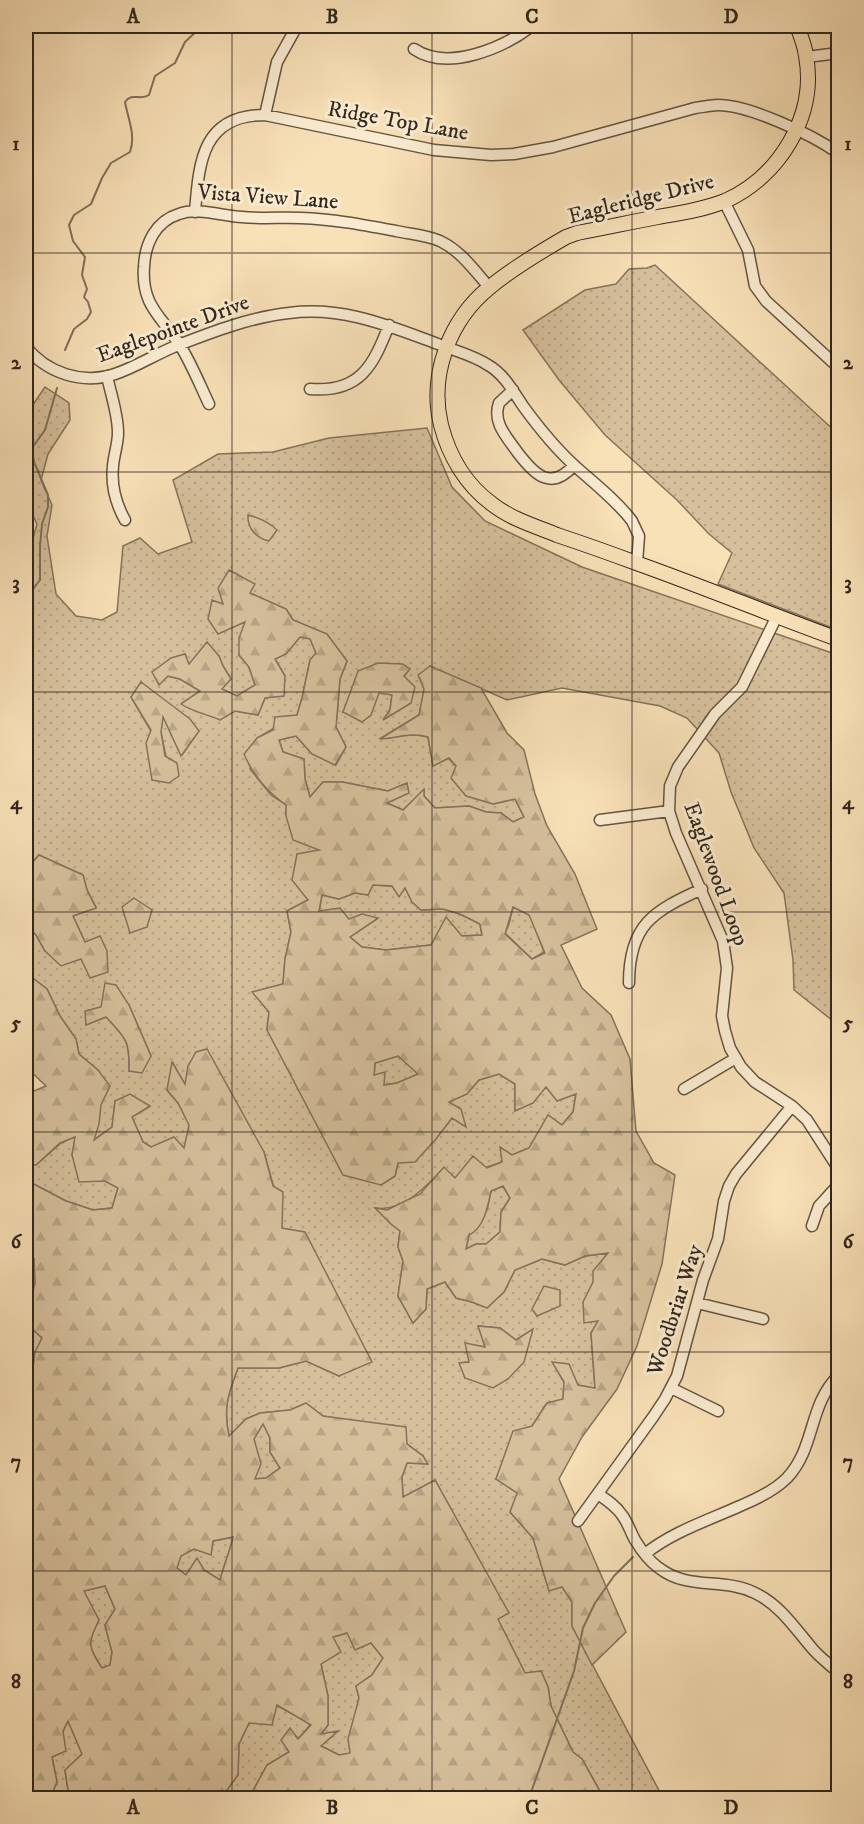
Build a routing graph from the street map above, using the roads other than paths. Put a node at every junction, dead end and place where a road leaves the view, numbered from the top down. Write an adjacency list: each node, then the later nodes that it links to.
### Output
1 (297, 26): 9 (street)
2 (532, 26): 6 (street)
3 (627, 26): 4 (street)
4 (639, 26)
5 (797, 26): 8 (main road, Eagleridge Drive)
6 (414, 49)
7 (838, 54): 8 (street)
8 (807, 57): 10 (main road, Eagleridge Drive)
9 (265, 115): 10 (street, Ridge Top Lane); 13 (street, Ridge Top Lane)
10 (796, 130): 11 (street, Ridge Top Lane); 12 (main road, Eagleridge Drive)
11 (838, 153)
12 (724, 201): 14 (main road, Eagleridge Drive); 19 (street)
13 (195, 212): 14 (street, Vista View Lane); 16 (street, Vista View Lane)
14 (489, 287): 18 (main road, Eagleridge Drive)
15 (389, 325): 16 (street, Eaglepointe Drive); 18 (street, Eaglepointe Drive); 21 (street)
16 (179, 345): 20 (street, Eaglepointe Drive); 23 (street, Vista View Lane)
17 (26, 347): 20 (street, Eaglepointe Drive)
18 (446, 348): 22 (street, Eaglepointe Drive); 26 (main road, Eagleridge Drive)
19 (838, 368)
20 (107, 376): 25 (street)
21 (310, 389)
22 (513, 390): 24 (street, Eaglepointe Drive); 24 (street)
23 (210, 404)
24 (574, 465): 26 (street, Eaglepointe Drive)
25 (126, 520)
26 (637, 563): 27 (main road, Eagleridge Drive)
27 (777, 616): 28 (main road, Eagleridge Drive); 29 (street, Eaglewood Loop)
28 (838, 639)
29 (669, 811): 30 (street); 31 (street, Eaglewood Loop)
30 (600, 820)
31 (702, 889): 32 (street); 33 (street, Eaglewood Loop)
32 (629, 983)
33 (736, 1058): 34 (street); 35 (street, Eaglewood Loop)
34 (684, 1089)
35 (792, 1106): 36 (street, Eaglewood Loop); 39 (street, Woodbriar Way)
36 (838, 1168)
37 (838, 1185): 38 (street)
38 (812, 1226)
39 (697, 1303): 40 (street); 42 (street, Woodbriar Way)
40 (763, 1319)
41 (838, 1376): 46 (street)
42 (671, 1388): 43 (street); 44 (street, Woodbriar Way)
43 (717, 1411)
44 (598, 1494): 45 (street, Woodbriar Way); 46 (street)
45 (578, 1521)
46 (645, 1554): 47 (street)
47 (838, 1672)

